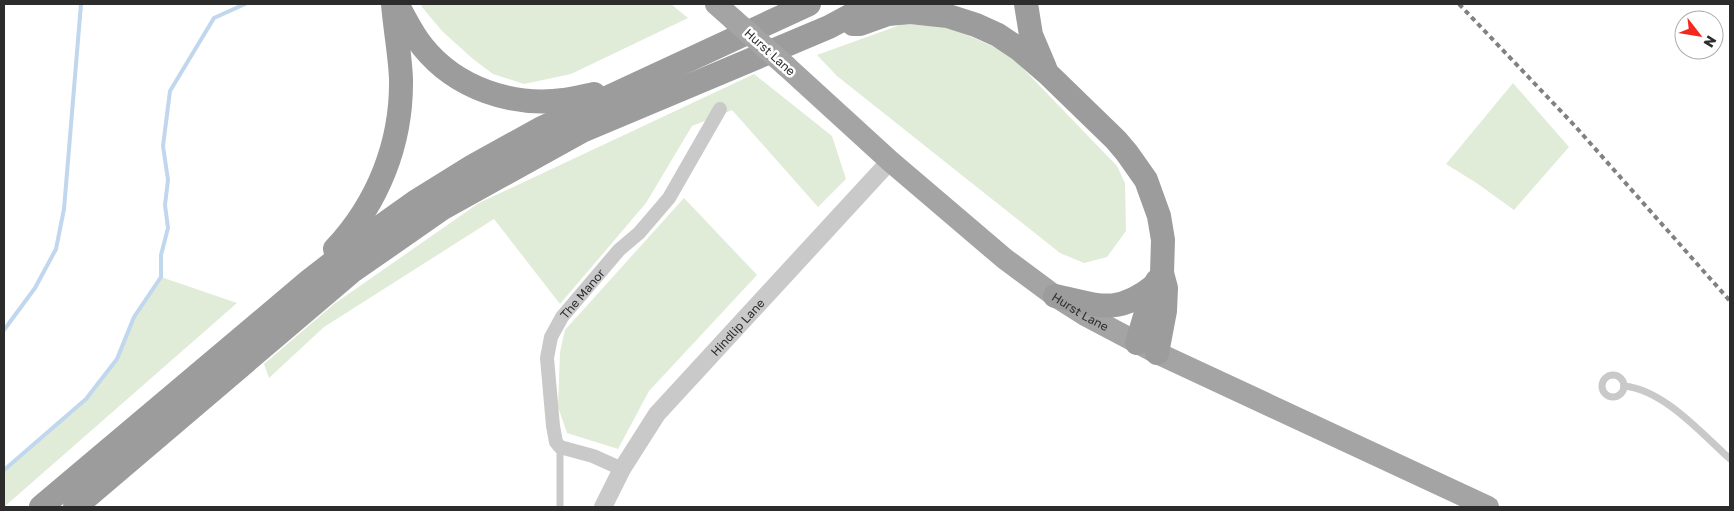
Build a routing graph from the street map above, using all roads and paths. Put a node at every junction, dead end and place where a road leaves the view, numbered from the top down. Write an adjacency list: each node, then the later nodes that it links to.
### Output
1 (393, 4): 13 (highway)
2 (397, 4): 9 (highway)
3 (716, 4): 11 (main road, Hurst Lane, bridge)
4 (810, 4): 9 (highway)
5 (872, 4): 7 (highway)
6 (1026, 4): 8 (highway)
7 (828, 27): 8 (highway); 21 (highway)
8 (1048, 74): 12 (highway)
9 (620, 91): 13 (highway)
10 (720, 109): 17 (street, The Manor)
11 (890, 161): 14 (main road, Hurst Lane); 19 (street, Hindlip Lane)
12 (1158, 280): 14 (highway); 15 (highway)
13 (309, 281): 20 (highway)
14 (1055, 296): 15 (main road, Hurst Lane)
15 (1147, 348): 24 (main road, Hurst Lane)
16 (1624, 386): 18 (lane)
17 (560, 447): 19 (street); 22 (lane)
18 (1730, 459)
19 (622, 469): 23 (street, Hindlip Lane)
20 (41, 507)
21 (75, 507)
22 (560, 507)
23 (603, 507)
24 (1488, 507)

